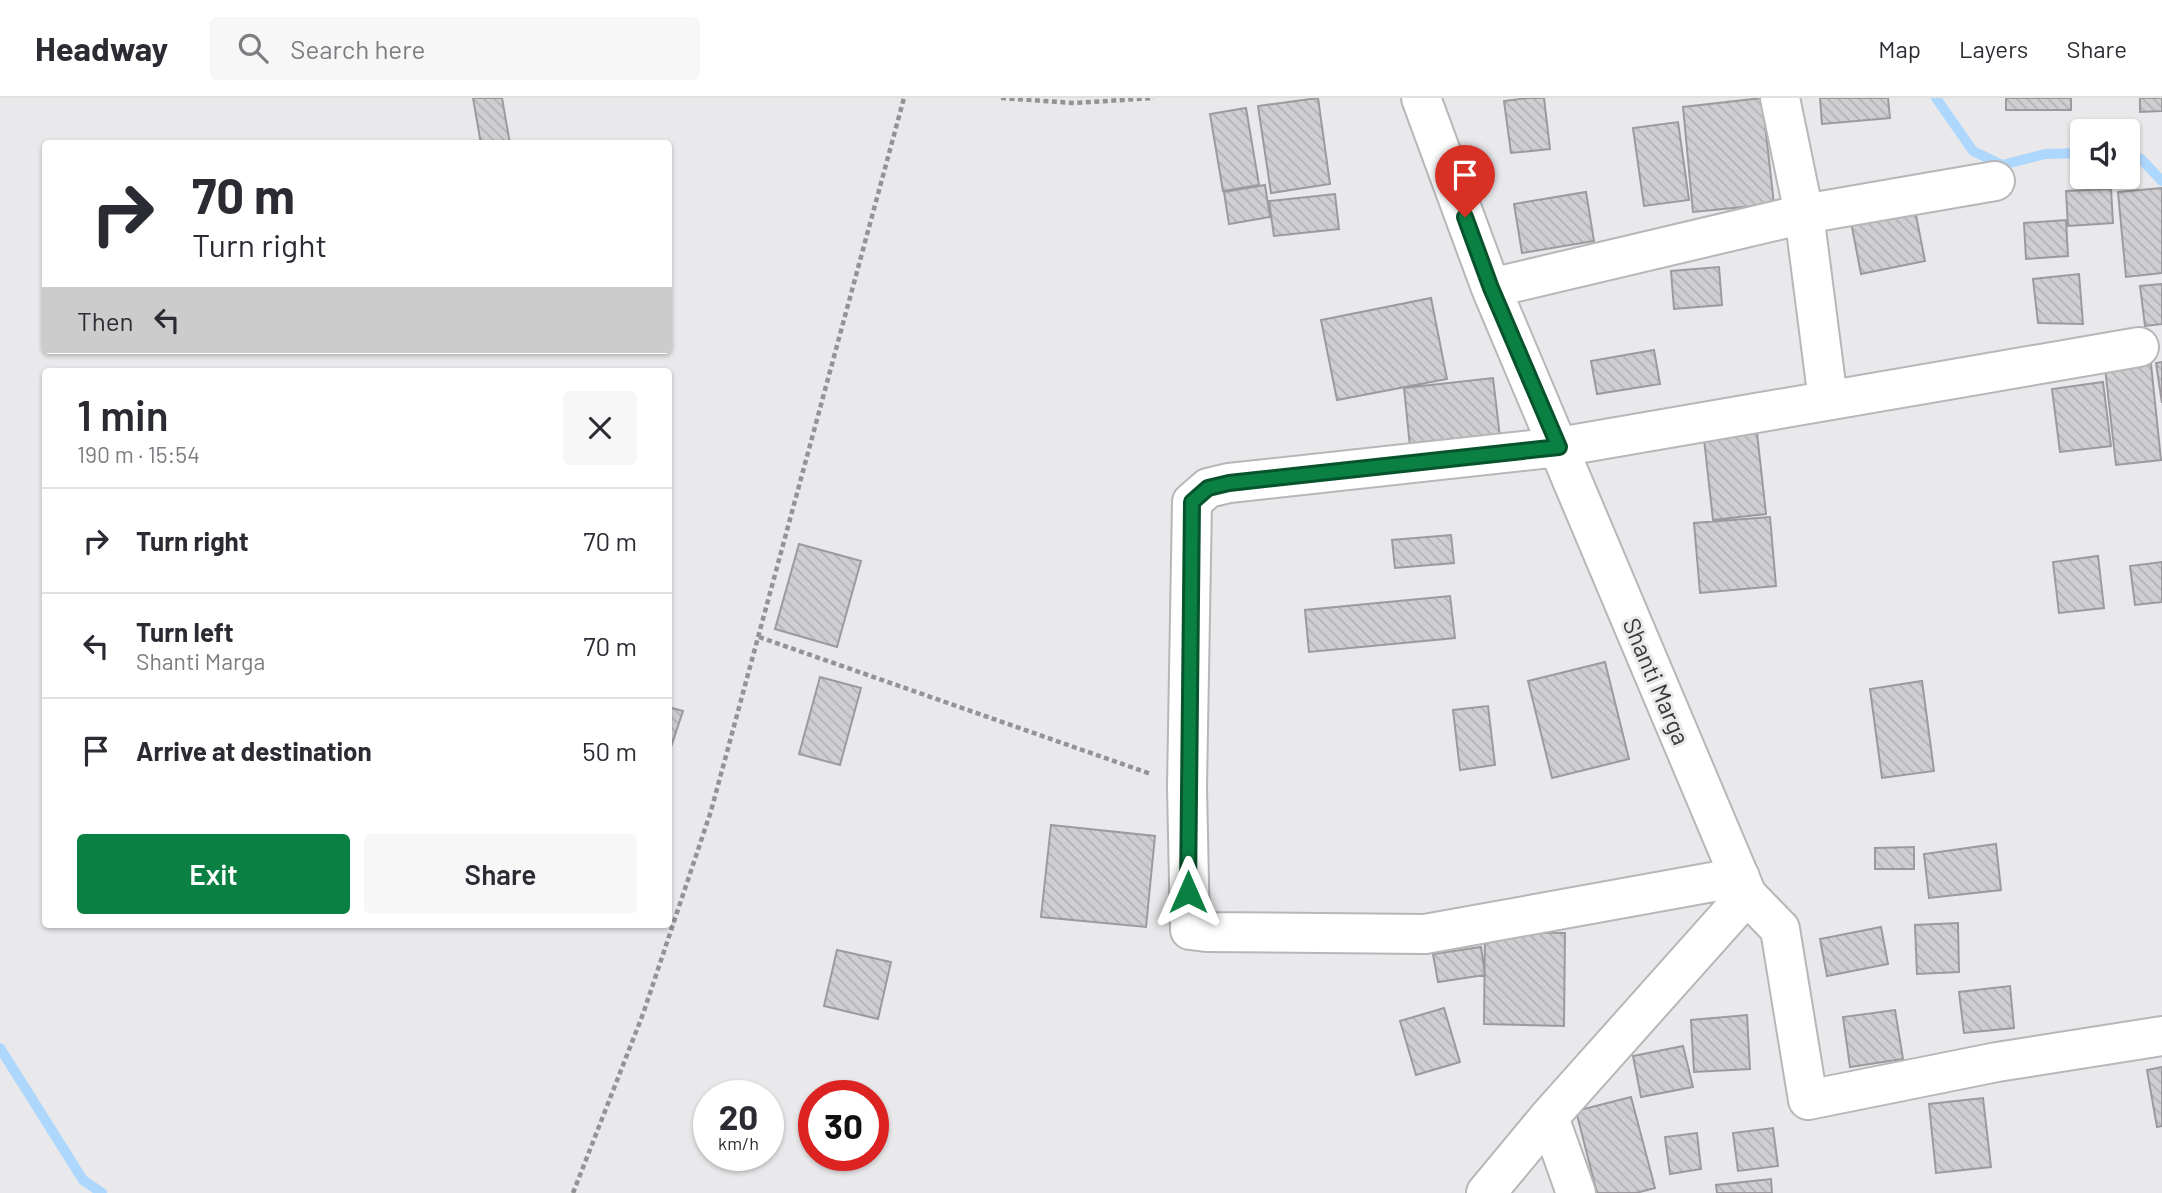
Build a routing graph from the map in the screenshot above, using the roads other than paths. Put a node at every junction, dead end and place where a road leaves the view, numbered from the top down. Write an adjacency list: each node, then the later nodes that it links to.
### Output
1 (1421, 98): 5 (street, Shanti Marga)
2 (1780, 98): 4 (street)
3 (1995, 181): 4 (street)
4 (1804, 214): 5 (street); 7 (street)
5 (1491, 288): 8 (street, Shanti Marga)
6 (2139, 347): 7 (street)
7 (1828, 400): 8 (street)
8 (1559, 447): 9 (street, Shanti Marga); 9 (street)
9 (1744, 886): 10 (street); 11 (street)
10 (2162, 1036)
11 (1549, 1117): 12 (street); 13 (street)
12 (1486, 1193)
13 (1576, 1193)

